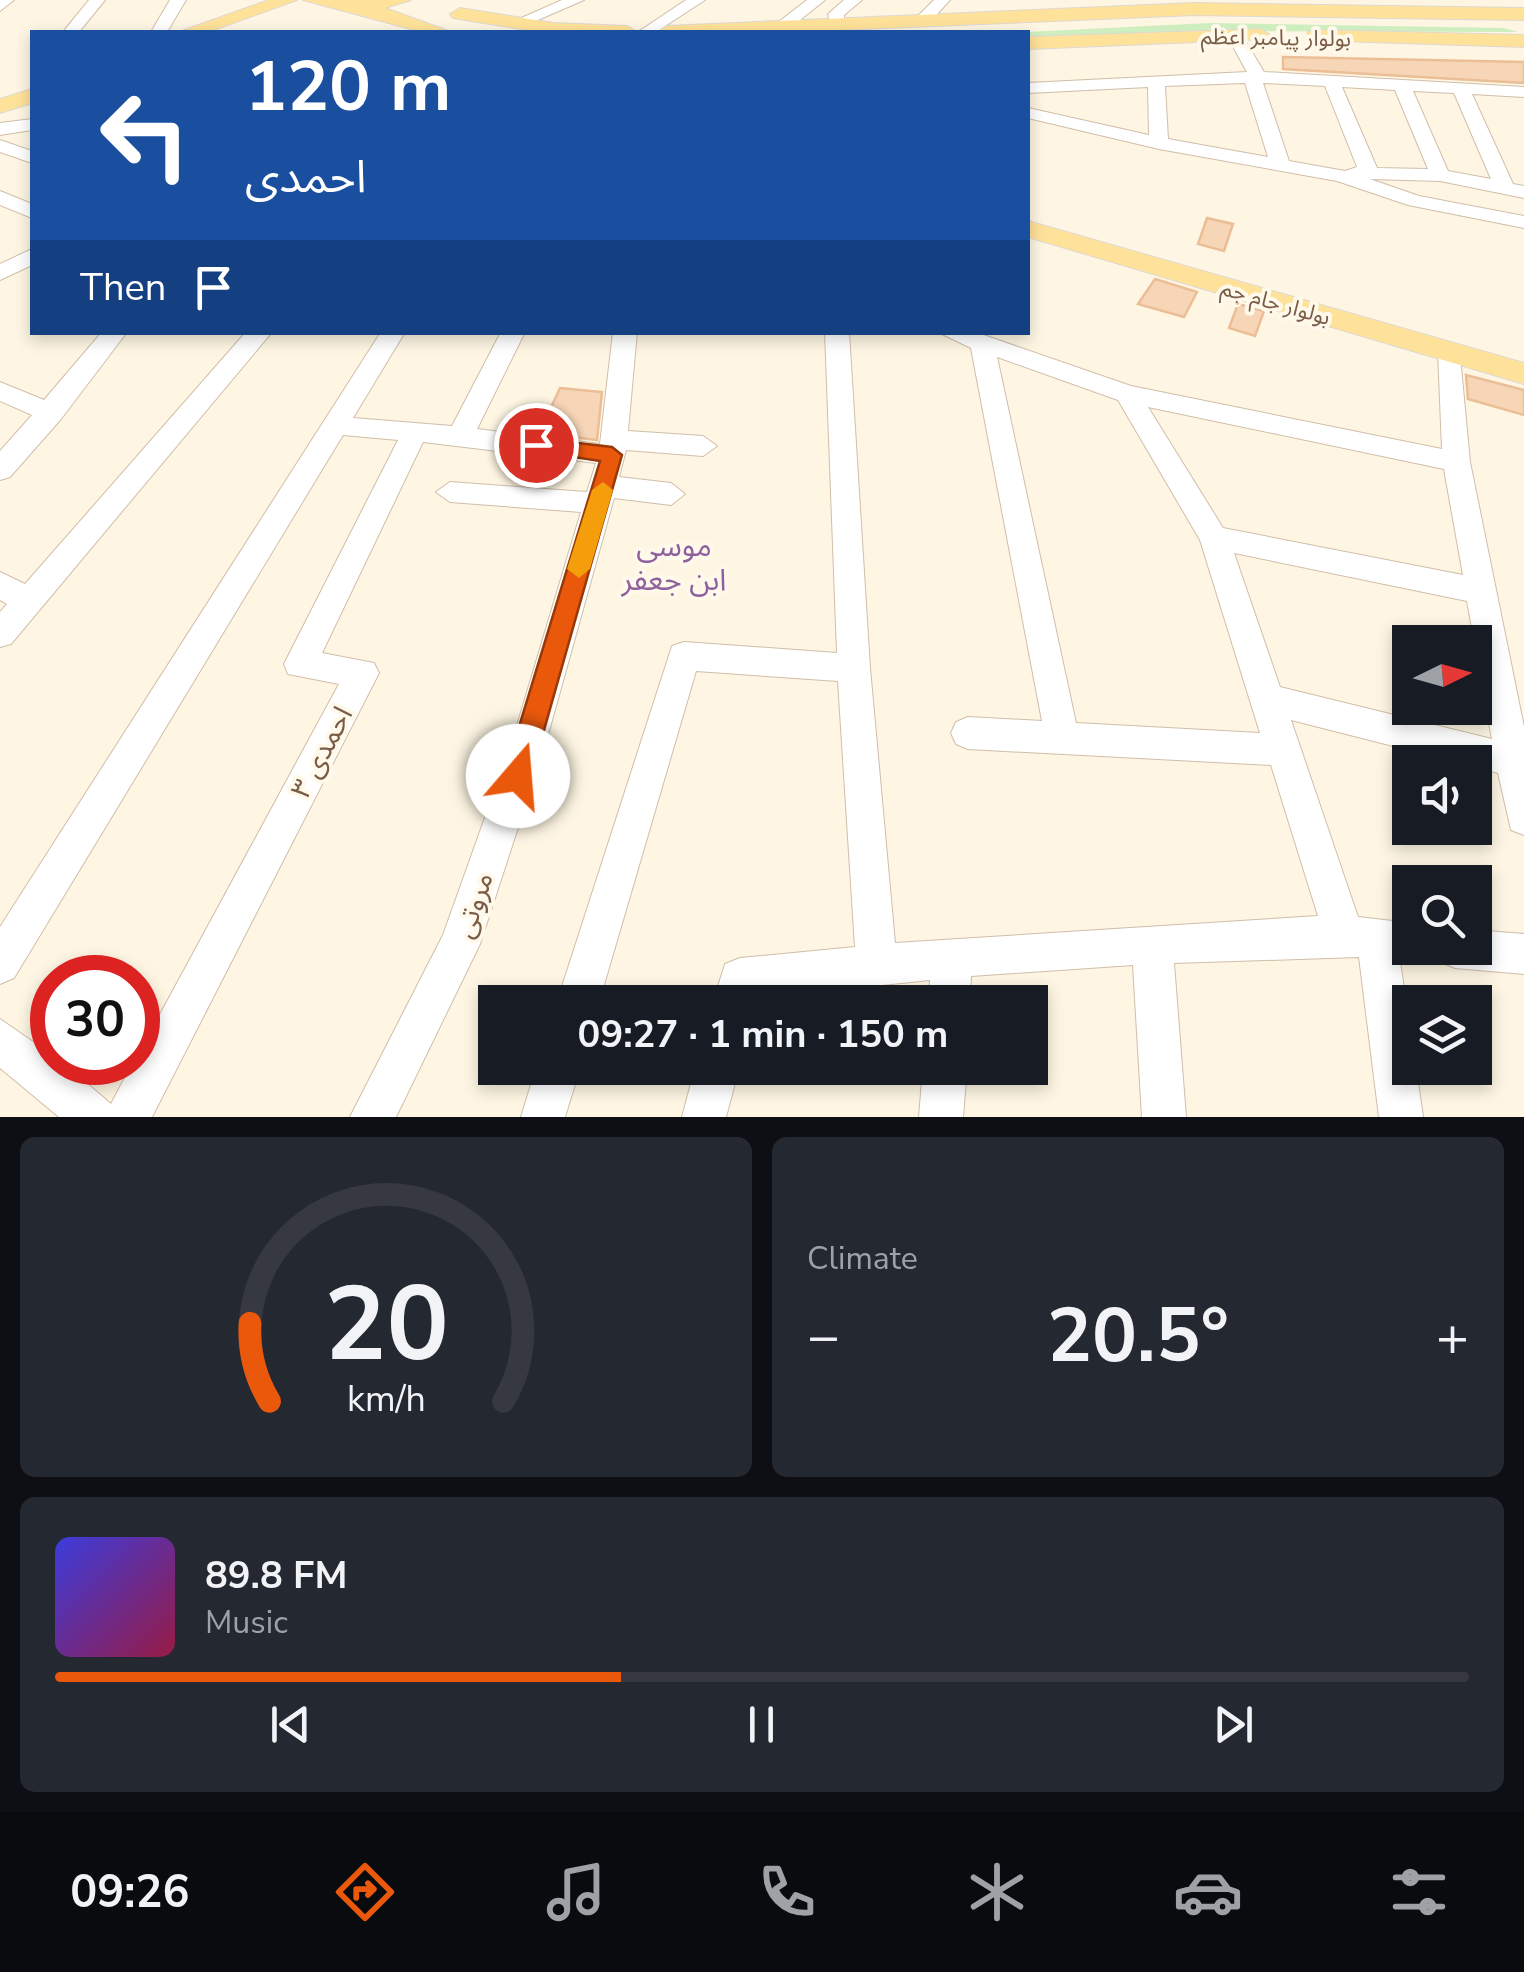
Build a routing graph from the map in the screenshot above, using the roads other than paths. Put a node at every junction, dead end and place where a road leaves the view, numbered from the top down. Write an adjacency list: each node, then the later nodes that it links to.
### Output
1 (6, 0): 10 (street)
2 (97, 0): 17 (street)
3 (178, 0): 18 (street)
4 (576, 0): 16 (street)
5 (697, 0): 23 (street)
6 (817, 0): 24 (street)
7 (854, 0): 15 (street)
8 (942, 0): 13 (street)
9 (301, 4): 11 (main road); 19 (main road); 20 (main road)
10 (0, 6)
11 (400, 9): 16 (main road); 21 (main road)
12 (1524, 14): 13 (main road, بولوار پیامبر اعظم)
13 (921, 22): 15 (main road, بولوار پیامبر اعظم)
14 (1524, 23): 25 (main road, بولوار پیامبر اعظم)
15 (838, 26): 24 (main road, بولوار پیامبر اعظم)
16 (523, 28): 22 (main road)
17 (73, 30)
18 (160, 30)
19 (197, 30)
20 (242, 30)
21 (438, 30)
22 (575, 30)
23 (649, 30)
24 (778, 30)
25 (921, 30)
26 (1524, 41): 27 (main road, بولوار پیامبر اعظم)
27 (1030, 44)
28 (1524, 50): 30 (main road, بولوار پیامبر اعظم)
29 (1030, 55): 30 (main road, بولوار پیامبر اعظم)
30 (1249, 64): 31 (street); 32 (street); 34 (street); 49 (street)
31 (1030, 73)
32 (1156, 80): 36 (street); 45 (street)
33 (30, 83): 38 (main road)
34 (1332, 83): 35 (street); 50 (street)
35 (1402, 86): 37 (street); 52 (street)
36 (1030, 88)
37 (1461, 90): 39 (street); 54 (street)
38 (0, 92)
39 (1524, 92)
40 (30, 97): 41 (main road)
41 (0, 106)
42 (1030, 113): 45 (street)
43 (30, 124): 44 (street)
44 (0, 129)
45 (1159, 143): 49 (street)
46 (0, 146): 47 (street)
47 (27, 154): 48 (street)
48 (0, 164)
49 (1281, 166): 51 (street)
50 (1369, 172): 51 (street); 52 (street)
51 (1342, 176): 58 (street)
52 (1440, 176): 54 (street)
53 (30, 182): 55 (street)
54 (1515, 190)
55 (1, 197): 56 (street)
56 (30, 211)
57 (1030, 215): 60 (main road, بولوار جام جم)
58 (1524, 222)
59 (1030, 229): 60 (main road, بولوار جام جم)
60 (1082, 236): 69 (main road, بولوار جام جم); 70 (main road, بولوار جام جم)
61 (113, 335): 74 (street)
62 (257, 335): 87 (street)
63 (391, 335): 75 (street)
64 (511, 335): 77 (street)
65 (624, 335): 81 (street, مروتی)
66 (837, 335): 90 (street)
67 (957, 335): 68 (street)
68 (984, 347): 73 (street); 93 (street)
69 (1450, 352): 71 (main road, بولوار جام جم); 79 (street)
70 (1524, 354)
71 (1524, 374)
72 (0, 391): 74 (street)
73 (1126, 394): 79 (street); 84 (street)
74 (52, 413): 80 (street)
75 (333, 425): 76 (street); 102 (street)
76 (415, 432): 77 (street); 112 (street, احمدی ۳)
77 (460, 436): 81 (street)
78 (703, 446): 81 (street)
79 (1456, 462): 86 (street)
80 (0, 470)
81 (607, 471): 82 (street); 83 (street); 113 (street, مروتی)
82 (450, 492)
83 (671, 494)
84 (1214, 538): 86 (street); 91 (street)
85 (0, 584): 87 (street)
86 (1483, 592): 89 (street)
87 (28, 602): 88 (street)
88 (0, 634)
89 (1509, 655): 95 (street)
90 (854, 668): 103 (street); 104 (street)
91 (1270, 700): 94 (street); 95 (street)
92 (968, 733): 93 (street)
93 (1062, 737): 94 (street)
94 (1285, 750): 97 (street)
95 (1514, 761): 96 (street)
96 (1524, 818)
97 (1377, 940): 98 (street); 118 (street)
98 (1152, 944): 101 (street); 117 (street)
99 (1492, 951): 100 (street)
100 (1524, 954)
101 (952, 957): 103 (street); 106 (street)
102 (0, 964)
103 (877, 965): 105 (street)
104 (583, 985)
105 (769, 985)
106 (950, 985)
107 (0, 1040): 111 (street)
108 (553, 1085): 114 (street)
109 (712, 1085): 115 (street)
110 (944, 1085): 116 (street)
111 (94, 1117)
112 (128, 1117)
113 (372, 1117)
114 (543, 1117)
115 (704, 1117)
116 (942, 1117)
117 (1164, 1117)
118 (1401, 1117)

